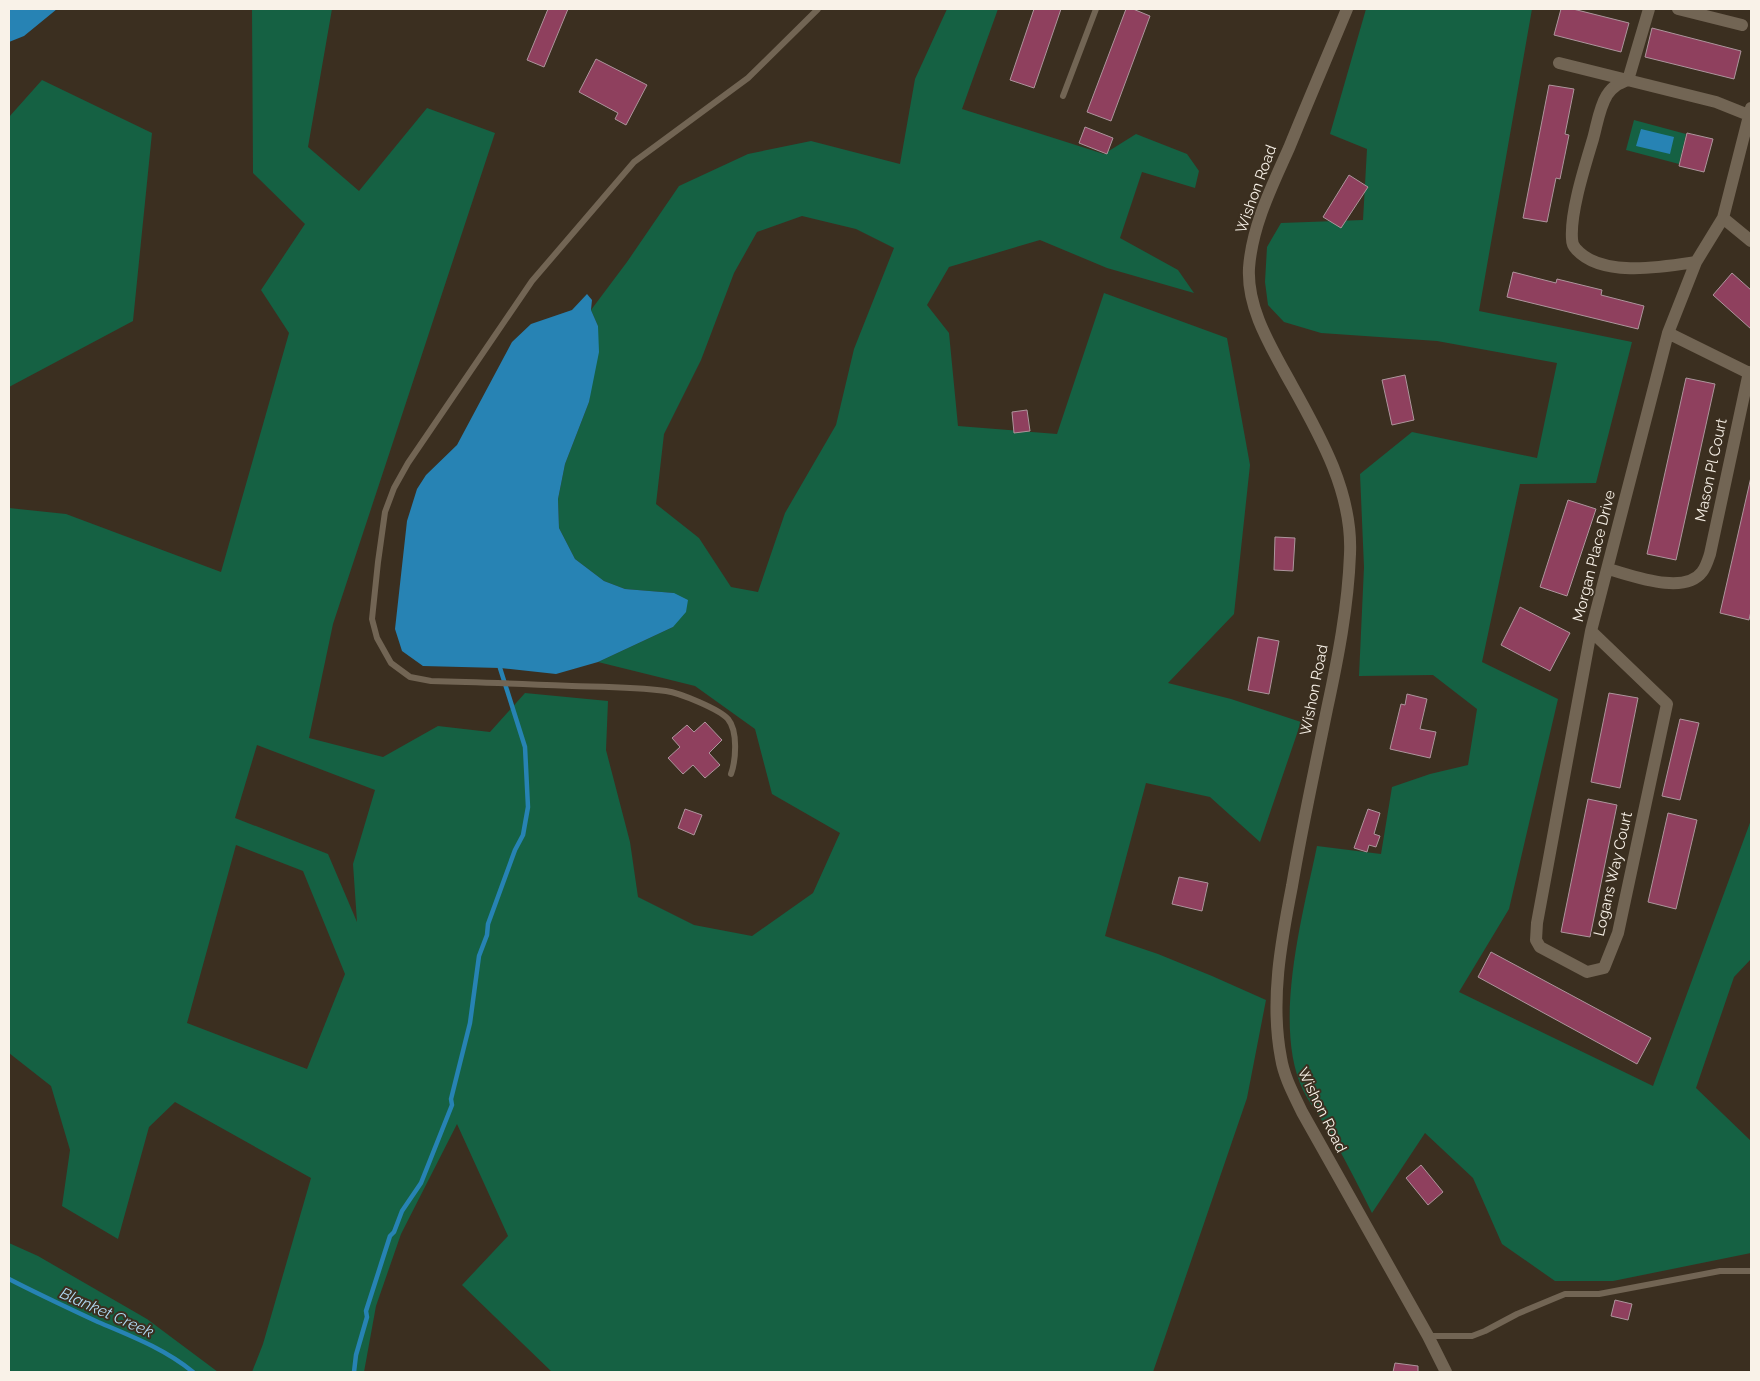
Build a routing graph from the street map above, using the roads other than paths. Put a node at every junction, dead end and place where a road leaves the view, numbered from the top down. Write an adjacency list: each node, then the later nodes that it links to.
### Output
1 (818, 9): 18 (lane)
2 (1096, 9): 9 (lane)
3 (1347, 9): 21 (street, Wishon Road)
4 (1649, 9): 8 (street)
5 (1678, 9): 6 (street)
6 (1742, 25)
7 (1559, 63): 8 (street)
8 (1628, 80): 10 (street); 13 (street)
9 (1063, 96)
10 (1751, 113): 11 (street)
11 (1723, 218): 12 (street); 13 (street, Morgan Place Drive)
12 (1751, 241)
13 (1696, 262): 14 (street, Morgan Place Drive)
14 (1668, 333): 15 (street); 16 (street, Morgan Place Drive)
15 (1750, 373): 16 (street, Mason Pl Court)
16 (1608, 569): 17 (street, Morgan Place Drive)
17 (1592, 631): 19 (street, Morgan Place Drive); 19 (street, Logans Way Court)
18 (731, 774)
19 (1548, 866)
20 (1751, 1271): 21 (lane)
21 (1428, 1336): 22 (street, Wishon Road)
22 (1446, 1372)

